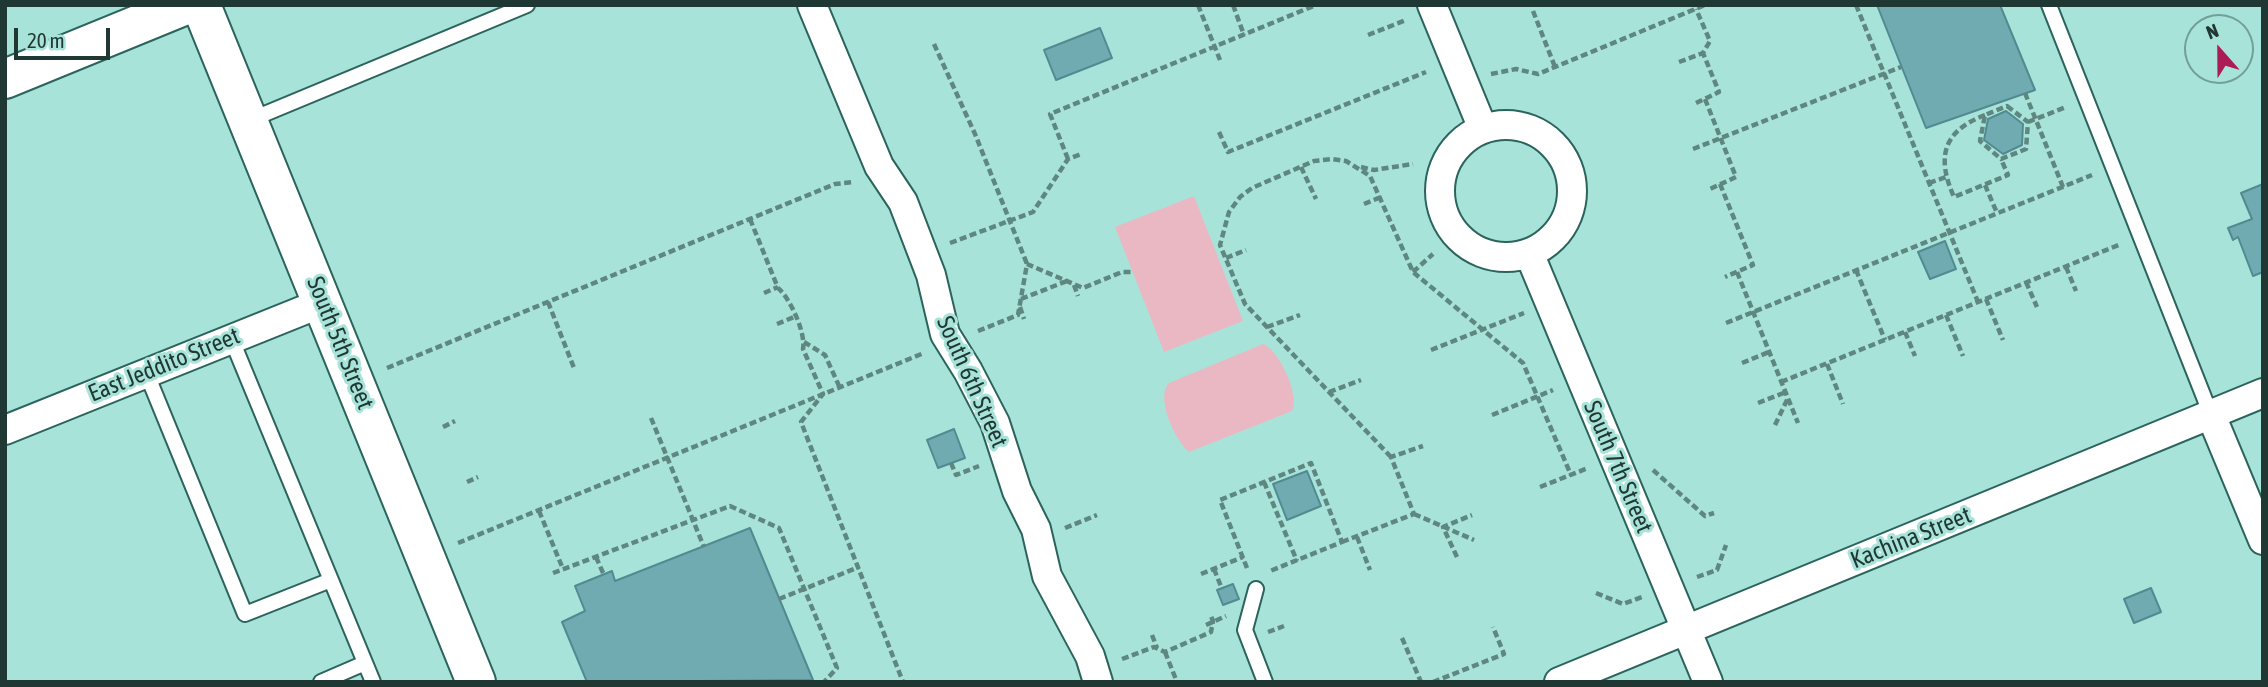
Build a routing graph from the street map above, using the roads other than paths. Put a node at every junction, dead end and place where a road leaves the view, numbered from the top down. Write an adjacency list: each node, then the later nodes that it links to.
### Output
1 (186, 5): 7 (street)
2 (201, 5): 8 (street, South 5th Street)
3 (527, 5): 8 (lane)
4 (812, 5): 22 (street, South 6th Street)
5 (2049, 5): 15 (lane)
6 (1420, 8): 9 (street)
7 (5, 79)
8 (248, 121): 11 (street, South 5th Street)
9 (1483, 129): 10 (street); 10 (street)
10 (1528, 253): 20 (street, South 7th Street)
11 (324, 302): 12 (street, East Jeddito Street); 25 (street, South 5th Street)
12 (231, 338): 13 (street, East Jeddito Street); 18 (lane)
13 (146, 372): 16 (street, East Jeddito Street); 18 (lane)
14 (2263, 393): 15 (street, Kachina Street)
15 (2211, 415): 17 (street); 20 (street, Kachina Street)
16 (5, 430)
17 (2263, 540)
18 (331, 580): 21 (lane)
19 (1254, 584): 26 (lane)
20 (1686, 630): 27 (street, Kachina Street); 28 (street, South 7th Street)
21 (365, 663): 23 (lane); 24 (lane)
22 (1096, 676)
23 (321, 682)
24 (373, 682)
25 (476, 682)
26 (1265, 682)
27 (1559, 682)
28 (1708, 682)

